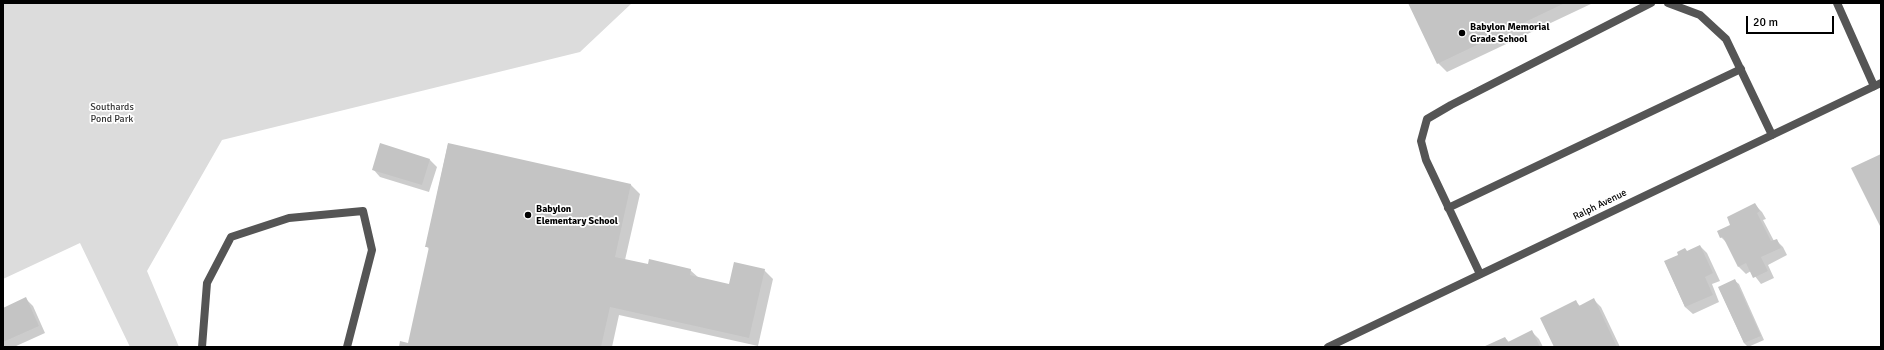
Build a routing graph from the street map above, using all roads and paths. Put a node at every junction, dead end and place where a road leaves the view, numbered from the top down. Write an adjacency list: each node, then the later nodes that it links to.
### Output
1 (1651, 3): 7 (street)
2 (1668, 3): 4 (street)
3 (1837, 3): 5 (street)
4 (1741, 69): 6 (street); 7 (street)
5 (1878, 85): 6 (street, Ralph Avenue)
6 (1772, 135): 8 (street, Ralph Avenue)
7 (1448, 208): 8 (street)
8 (1480, 274): 11 (street, Ralph Avenue)
9 (202, 347): 10 (street)
10 (347, 347)
11 (1328, 347)

